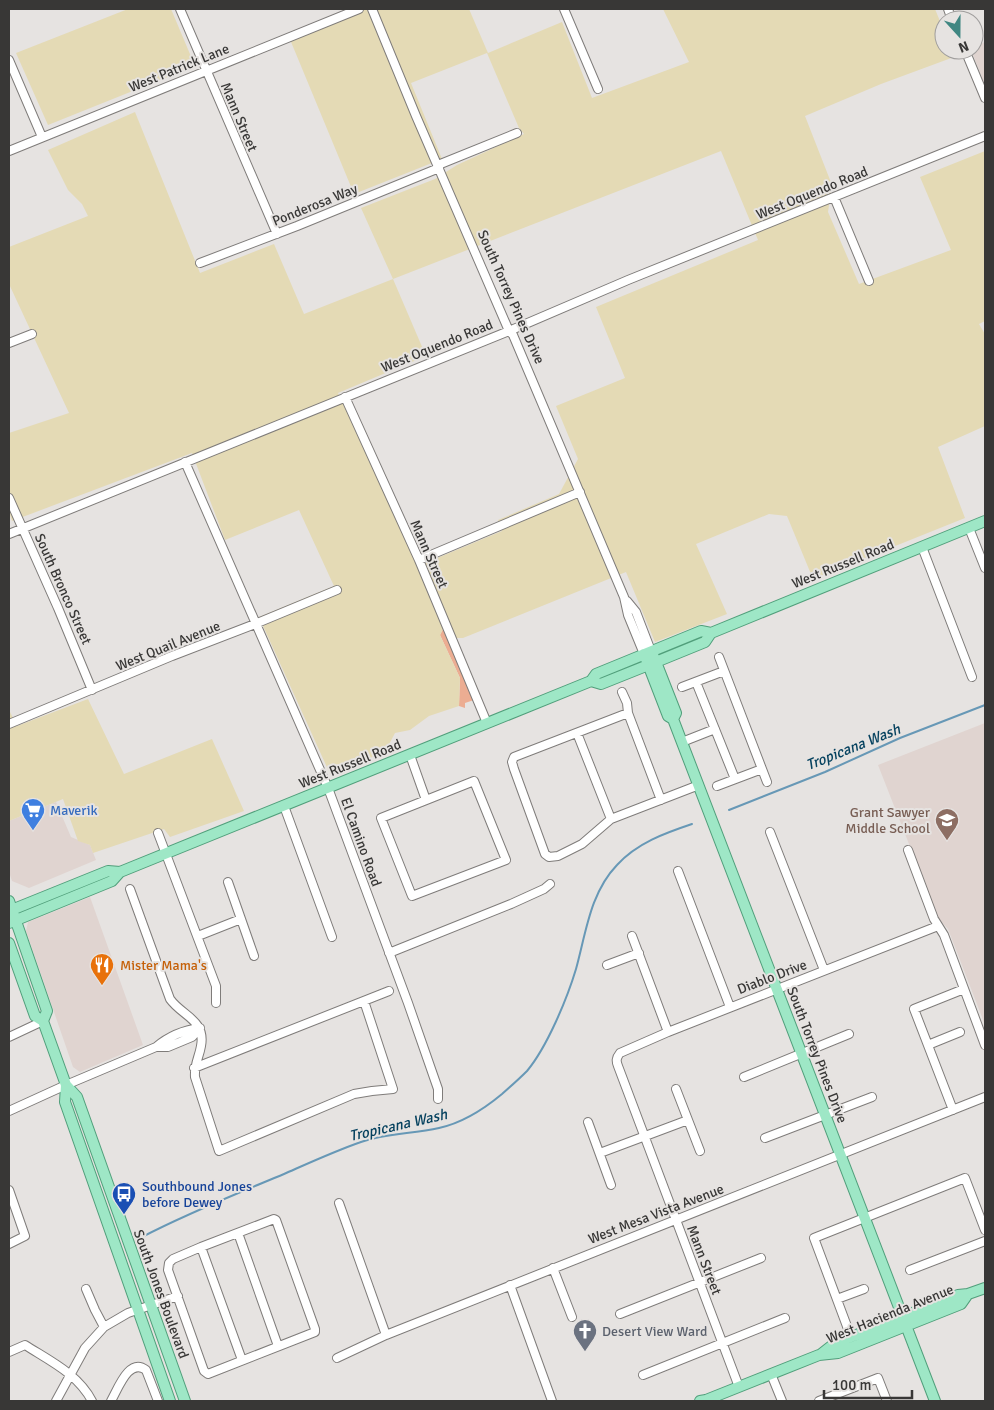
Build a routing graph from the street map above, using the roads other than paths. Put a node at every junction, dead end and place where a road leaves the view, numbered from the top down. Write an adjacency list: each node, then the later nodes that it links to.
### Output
1 (180, 9): 7 (street, Mann Street)
2 (359, 9): 7 (street, West Patrick Lane)
3 (372, 9): 14 (street, South Torrey Pines Drive)
4 (564, 9): 8 (street)
5 (9, 60): 12 (street)
6 (969, 60): 9 (street)
7 (206, 70): 12 (street, West Patrick Lane); 16 (street, Mann Street)
8 (598, 89)
9 (985, 98)
10 (517, 133): 14 (street, Ponderosa Way)
11 (985, 136): 15 (street, West Oquendo Road)
12 (42, 137): 13 (street, West Patrick Lane)
13 (9, 151)
14 (438, 167): 16 (street, Ponderosa Way); 19 (street, South Torrey Pines Drive)
15 (834, 197): 18 (street); 19 (street, West Oquendo Road)
16 (277, 234): 17 (street, Ponderosa Way)
17 (200, 263)
18 (869, 282)
19 (509, 331): 22 (street, West Oquendo Road); 24 (street, South Torrey Pines Drive)
20 (32, 334): 21 (street)
21 (9, 343)
22 (344, 397): 23 (street, West Oquendo Road); 31 (street, Mann Street)
23 (185, 462): 27 (street, West Oquendo Road); 34 (street, El Camino Road)
24 (580, 492): 31 (street); 36 (street, South Torrey Pines Drive)
25 (9, 498): 27 (street, South Bronco Street)
26 (985, 521): 28 (main road, West Russell Road)
27 (22, 528): 29 (street, West Oquendo Road); 44 (street, South Bronco Street)
28 (969, 528): 30 (main road, West Russell Road); 32 (street)
29 (9, 534)
30 (922, 547): 35 (main road, West Russell Road); 40 (street)
31 (419, 560): 47 (street, Mann Street)
32 (985, 568)
33 (336, 590): 34 (street, West Quail Avenue)
34 (256, 624): 44 (street, West Quail Avenue); 58 (street, El Camino Road)
35 (712, 632): 36 (main road, West Russell Road); 38 (main road, West Russell Road)
36 (647, 652): 38 (main road, South Torrey Pines Drive); 41 (main road, West Russell Road)
37 (719, 657): 39 (street)
38 (652, 664): 41 (main road, West Russell Road); 51 (main road, South Torrey Pines Drive)
39 (724, 671): 42 (street); 53 (street)
40 (972, 677)
41 (591, 681): 47 (main road, West Russell Road)
42 (696, 682): 43 (street); 49 (street)
43 (682, 687)
44 (92, 690): 48 (street, West Quail Avenue)
45 (622, 692): 46 (street)
46 (628, 712): 50 (street); 60 (street)
47 (487, 723): 52 (main road, West Russell Road)
48 (9, 724)
49 (716, 729): 51 (street); 54 (street)
50 (577, 733): 62 (street); 62 (street)
51 (682, 742): 56 (main road, South Torrey Pines Drive)
52 (410, 755): 58 (main road, West Russell Road); 59 (street)
53 (762, 769): 54 (street); 55 (street)
54 (735, 779): 57 (street)
55 (767, 782)
56 (699, 785): 60 (street); 85 (main road, South Torrey Pines Drive)
57 (717, 786)
58 (328, 788): 61 (main road, West Russell Road); 80 (street, El Camino Road)
59 (426, 800): 59 (street)
60 (661, 800): 62 (street)
61 (284, 806): 66 (main road, West Russell Road); 78 (street)
62 (611, 819)
63 (770, 832): 84 (street)
64 (158, 833): 66 (street)
65 (908, 850): 75 (street)
66 (167, 853): 67 (main road, West Russell Road); 76 (street)
67 (120, 872): 72 (main road, West Russell Road); 74 (main road, West Russell Road)
68 (678, 872): 90 (street)
69 (228, 882): 73 (street)
70 (550, 884): 80 (street)
71 (130, 889): 92 (street)
72 (10, 907): 74 (main road, South Jones Boulevard)
73 (241, 919): 76 (street); 82 (street)
74 (12, 922): 91 (main road, South Jones Boulevard)
75 (938, 926): 84 (street, Diablo Drive); 86 (street)
76 (198, 936): 89 (street)
77 (632, 936): 81 (street)
78 (332, 937)
79 (9, 943): 91 (main road, South Jones Boulevard)
80 (389, 953): 107 (street, El Camino Road)
81 (639, 953): 83 (street); 93 (street)
82 (254, 956)
83 (606, 965)
84 (824, 970): 85 (street, Diablo Drive)
85 (777, 988): 90 (street, Diablo Drive); 99 (main road, South Torrey Pines Drive)
86 (964, 989): 97 (street); 98 (street)
87 (389, 991): 88 (street)
88 (364, 1001): 101 (street); 101 (street)
89 (216, 1003)
90 (730, 1007): 93 (street, Diablo Drive)
91 (44, 1021): 96 (street); 103 (main road, South Jones Boulevard)
92 (200, 1028): 101 (street); 103 (street)
93 (668, 1032): 100 (street, Diablo Drive)
94 (960, 1032): 97 (street)
95 (849, 1034): 99 (street)
96 (9, 1037)
97 (928, 1045): 108 (street)
98 (985, 1045)
99 (802, 1053): 102 (street); 110 (main road, South Torrey Pines Drive)
100 (617, 1056): 113 (street, Mann Street)
101 (194, 1068)
102 (744, 1077)
103 (66, 1085): 109 (street); 118 (main road, South Jones Boulevard); 122 (main road, South Jones Boulevard)
104 (676, 1089): 111 (street)
105 (872, 1097): 110 (street)
106 (985, 1097): 108 (street, West Mesa Vista Avenue)
107 (438, 1100)
108 (953, 1110): 117 (street, West Mesa Vista Avenue)
109 (9, 1111)
110 (825, 1115): 114 (street); 117 (main road, South Torrey Pines Drive)
111 (688, 1120): 113 (street); 115 (street)
112 (588, 1122): 116 (street)
113 (644, 1136): 116 (street); 124 (street, Mann Street)
114 (765, 1138)
115 (700, 1151)
116 (600, 1153): 119 (street)
117 (840, 1154): 123 (main road, South Torrey Pines Drive); 124 (street, West Mesa Vista Avenue)
118 (94, 1184): 122 (main road); 141 (main road, South Jones Boulevard)
119 (611, 1185)
120 (9, 1190): 128 (street)
121 (339, 1203): 147 (street)
122 (117, 1212): 140 (main road, South Jones Boulevard)
123 (865, 1218): 125 (street); 139 (street); 145 (main road, South Torrey Pines Drive)
124 (676, 1220): 131 (street, West Mesa Vista Avenue); 133 (street, Mann Street)
125 (985, 1230)
126 (238, 1233): 129 (street); 150 (street); 150 (street)
127 (985, 1241): 132 (street)
128 (9, 1244)
129 (201, 1247): 138 (street); 154 (street)
130 (761, 1258): 133 (street)
131 (553, 1268): 134 (street, West Mesa Vista Avenue); 143 (street)
132 (910, 1270)
133 (699, 1282): 142 (street); 149 (street, Mann Street)
134 (510, 1285): 147 (street, West Mesa Vista Avenue); 165 (street)
135 (864, 1288): 139 (street)
136 (985, 1288): 145 (main road, West Hacienda Avenue)
137 (86, 1289): 146 (street)
138 (178, 1296): 140 (street); 154 (street)
139 (837, 1299): 148 (street)
140 (150, 1304): 141 (street); 164 (main road, South Jones Boulevard)
141 (138, 1309): 146 (street); 163 (main road, South Jones Boulevard)
142 (620, 1314)
143 (572, 1317)
144 (785, 1318): 149 (street)
145 (904, 1321): 148 (main road, West Hacienda Avenue); 152 (main road, West Hacienda Avenue); 170 (main road, South Torrey Pines Drive)
146 (104, 1327): 155 (street)
147 (386, 1335): 153 (street, West Mesa Vista Avenue)
148 (851, 1337): 152 (main road, West Hacienda Avenue)
149 (722, 1344): 157 (street); 158 (street, Mann Street)
150 (278, 1346): 154 (street)
151 (9, 1352): 155 (street)
152 (819, 1356): 156 (main road, West Hacienda Avenue)
153 (337, 1358)
154 (242, 1360)
155 (70, 1374): 159 (street); 160 (street)
156 (771, 1374): 158 (main road, West Hacienda Avenue); 167 (street)
157 (644, 1375)
158 (739, 1387): 166 (main road, West Hacienda Avenue)
159 (56, 1401)
160 (92, 1401)
161 (110, 1401): 162 (street)
162 (158, 1401)
163 (170, 1401)
164 (185, 1401)
165 (552, 1401)
166 (704, 1401)
167 (782, 1401)
168 (819, 1401): 169 (street)
169 (887, 1401)
170 (935, 1401)

